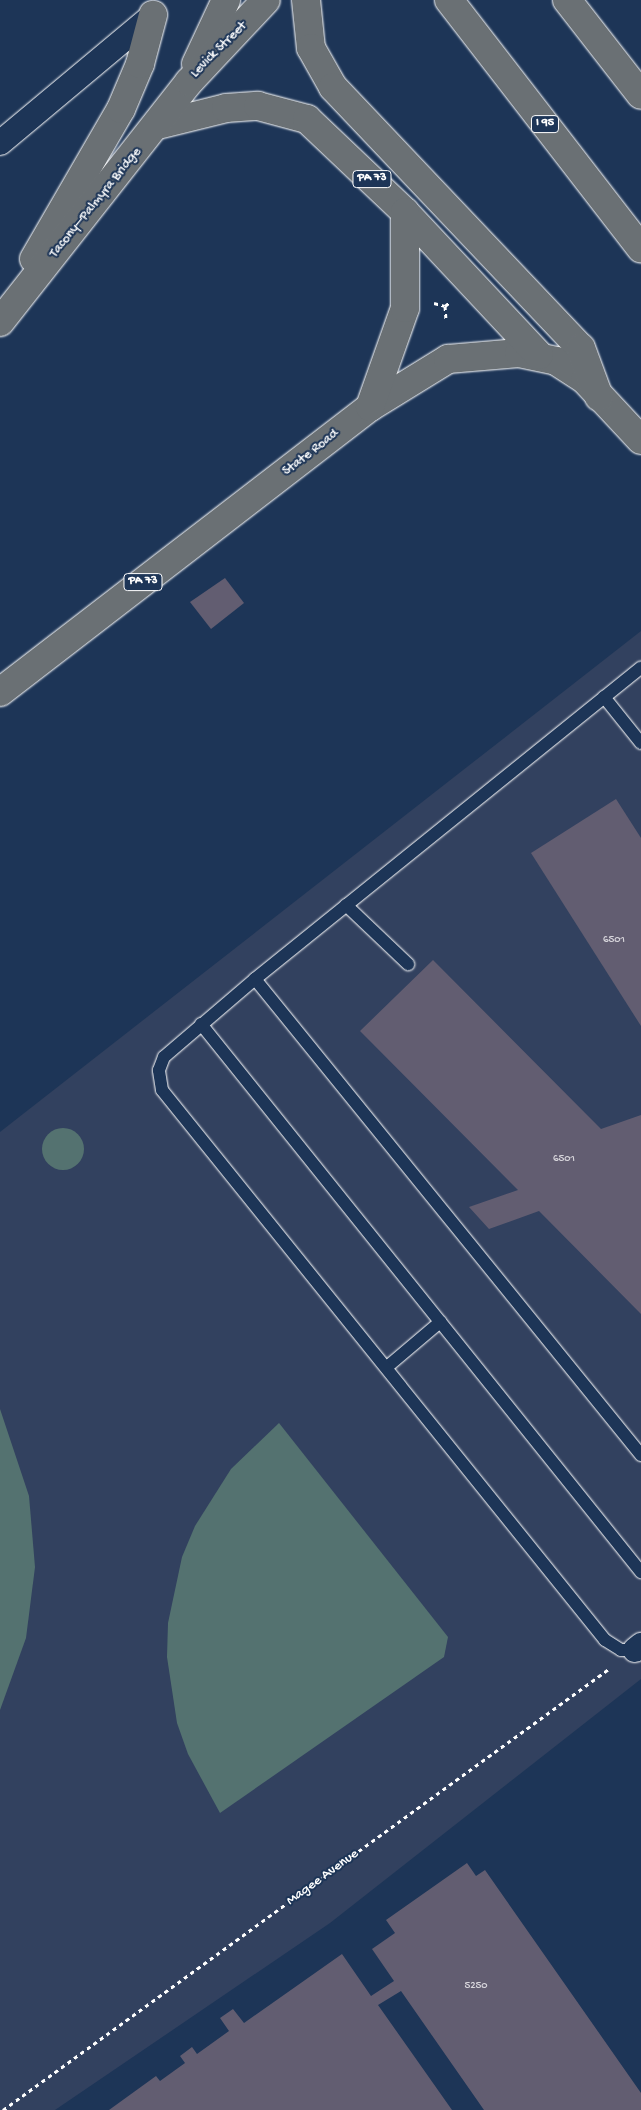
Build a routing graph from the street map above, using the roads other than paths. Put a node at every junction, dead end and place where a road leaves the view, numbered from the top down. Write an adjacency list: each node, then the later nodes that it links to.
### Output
1 (226, 0): 7 (main road, Levick Street)
2 (266, 0): 7 (main road, Levick Street)
3 (306, 0): 15 (main road)
4 (449, 0): 12 (main road, I 95)
5 (567, 0): 8 (main road)
6 (153, 7): 10 (street); 13 (main road)
7 (189, 82): 9 (main road, Tacony–Palmyra Bridge)
8 (641, 95)
9 (158, 125): 11 (main road, PA 73); 13 (main road, Tacony–Palmyra Bridge)
10 (0, 143)
11 (405, 212): 14 (main road, PA 73); 16 (main road)
12 (641, 248)
13 (0, 321)
14 (539, 355): 15 (main road, State Road / PA 73); 16 (main road, State Road / PA 73)
15 (600, 397): 17 (main road, State Road / PA 73)
16 (370, 407): 19 (main road, State Road / PA 73)
17 (641, 440)
18 (641, 667): 20 (lane)
19 (0, 692)
20 (604, 697): 21 (lane); 22 (lane)
21 (641, 743)
22 (346, 906): 23 (lane); 24 (lane)
23 (408, 964)
24 (255, 979): 25 (lane); 28 (lane)
25 (201, 1024): 26 (lane); 27 (lane)
26 (440, 1322): 27 (lane); 29 (lane)
27 (387, 1367): 30 (lane)
28 (641, 1455)
29 (641, 1572)
30 (638, 1648)

